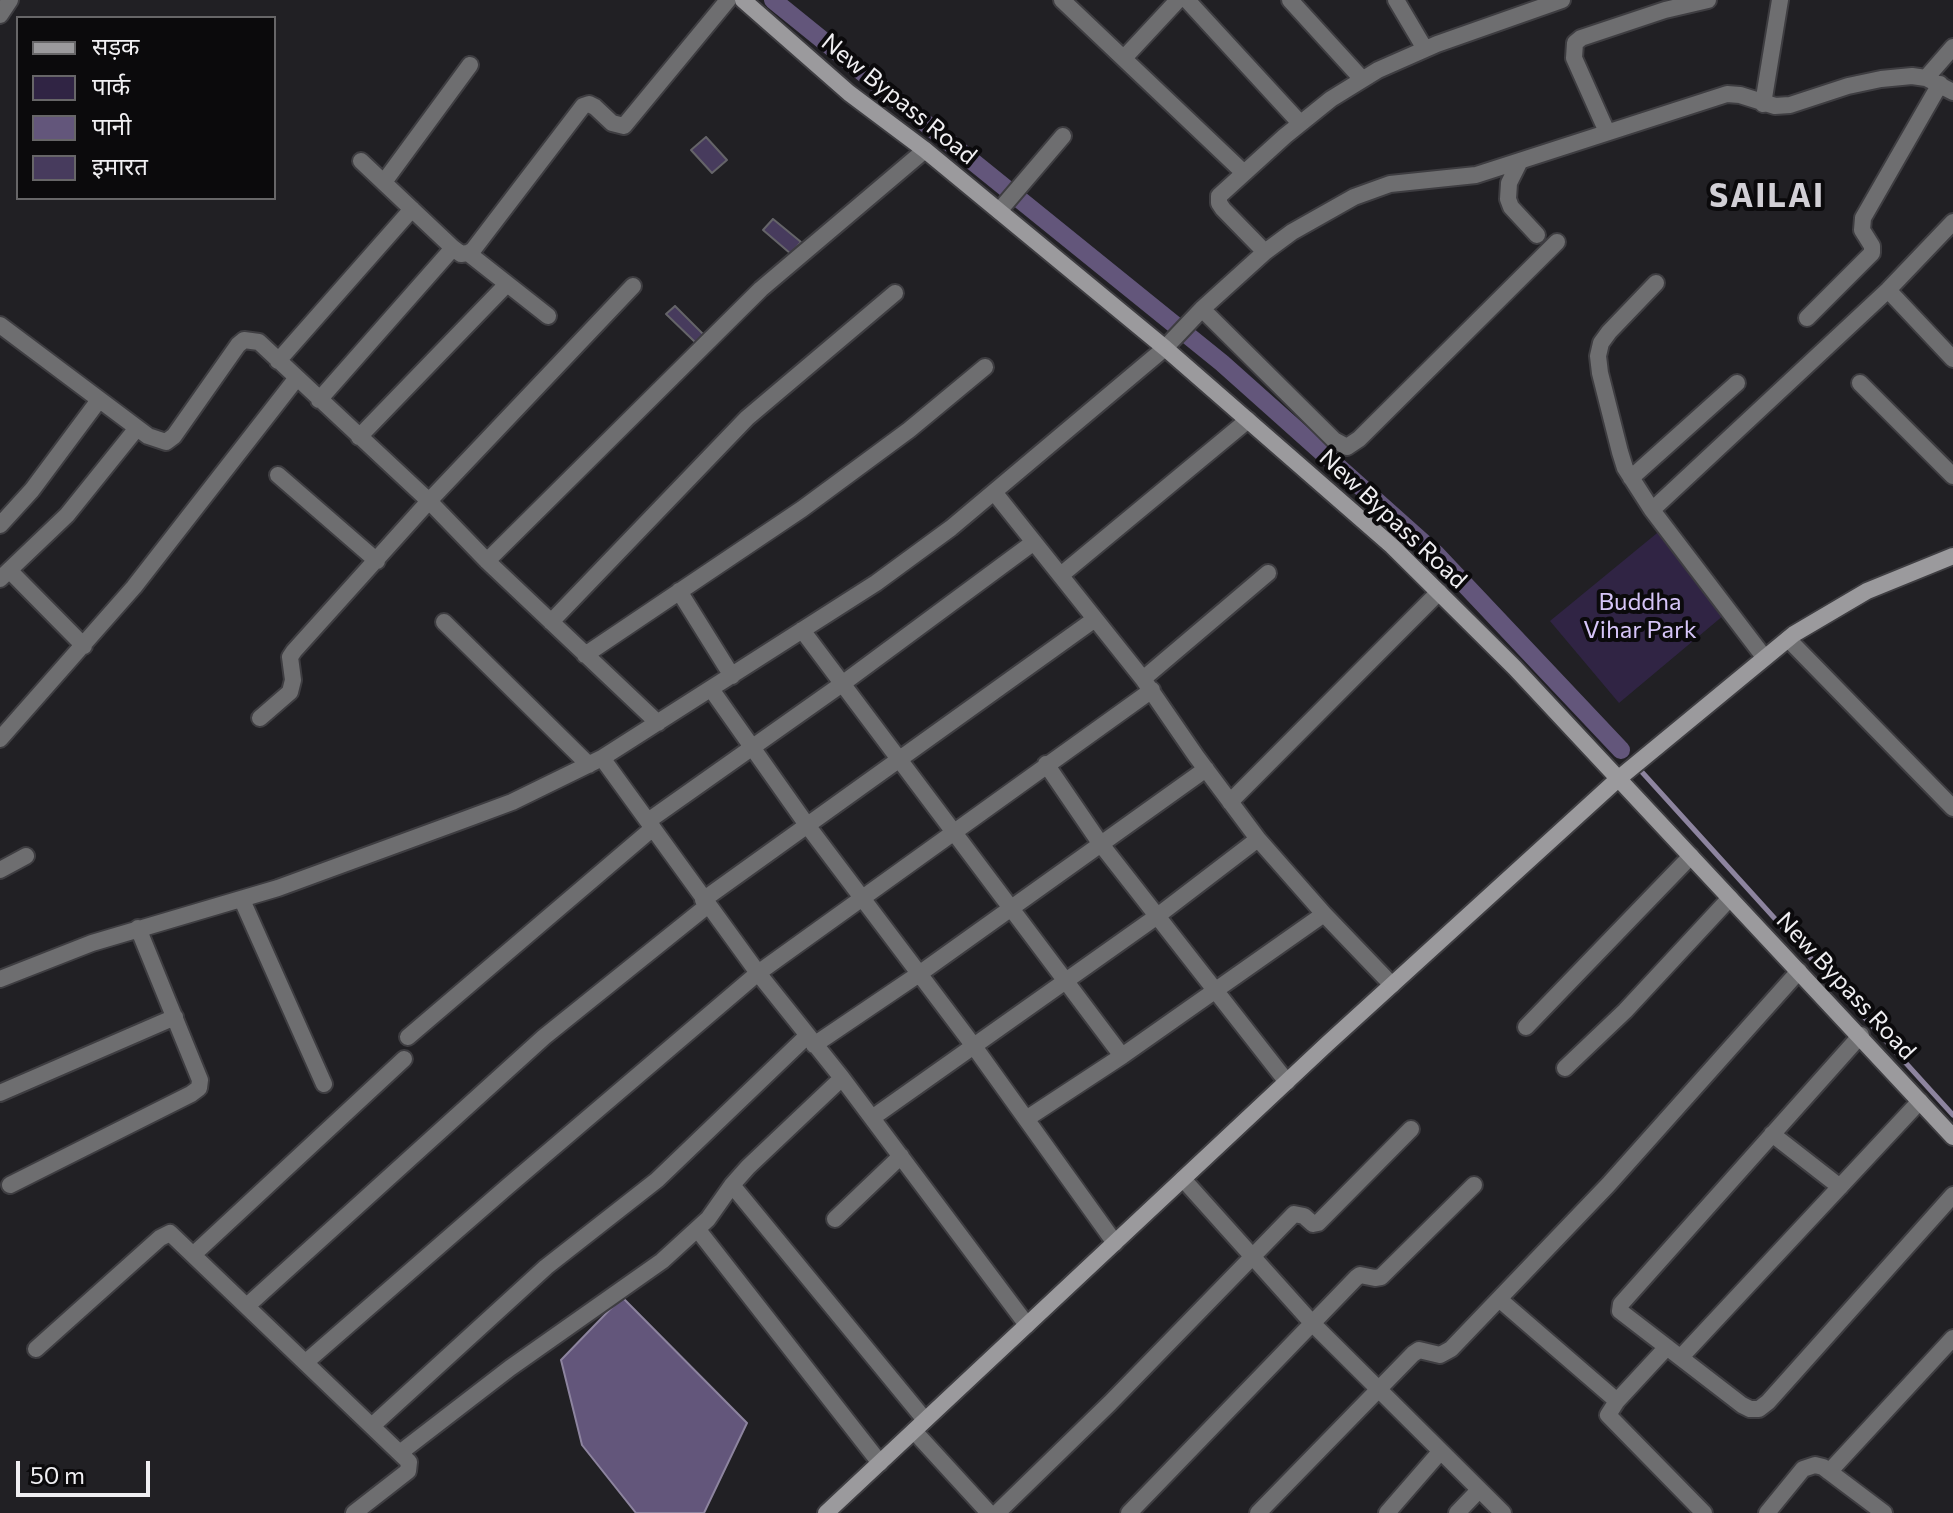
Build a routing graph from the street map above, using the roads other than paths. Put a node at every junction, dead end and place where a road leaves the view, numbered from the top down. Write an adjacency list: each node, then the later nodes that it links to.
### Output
1 (10, 0): 12 (street)
2 (728, 0): 33 (street)
3 (743, 0): 23 (main road, New Bypass Road)
4 (1062, 0): 15 (street)
5 (1178, 0): 15 (street)
6 (1187, 0): 20 (street)
7 (1290, 0): 17 (street)
8 (1396, 0): 14 (street)
9 (1562, 0): 14 (street)
10 (1708, 0): 21 (street)
11 (1780, 0): 19 (street)
12 (0, 15)
13 (1953, 47): 18 (street)
14 (1425, 49): 17 (street)
15 (1124, 58): 26 (street)
16 (470, 65): 27 (street)
17 (1362, 79): 20 (street)
18 (1939, 85): 19 (street); 42 (street)
19 (1763, 104): 21 (street)
20 (1300, 123): 26 (street)
21 (1607, 132): 25 (street)
22 (1063, 136): 28 (street)
23 (925, 150): 28 (main road, New Bypass Road); 66 (street)
24 (361, 161): 27 (street)
25 (1520, 161): 31 (street); 34 (street)
26 (1243, 172): 34 (street)
27 (384, 182): 29 (street)
28 (1002, 206): 44 (main road, New Bypass Road)
29 (412, 209): 33 (street); 46 (street)
30 (1952, 225): 38 (street)
31 (1537, 235)
32 (1557, 242): 40 (street)
33 (461, 251): 36 (street); 52 (street)
34 (1265, 252): 40 (street)
35 (1656, 283): 58 (street)
36 (507, 284): 41 (street); 55 (street)
37 (633, 286): 60 (street)
38 (1888, 290): 45 (street); 61 (street)
39 (895, 293): 74 (street)
40 (1202, 309): 44 (street)
41 (548, 316)
42 (1807, 318)
43 (0, 325): 51 (street)
44 (1176, 336): 53 (main road, New Bypass Road); 59 (street)
45 (1953, 359)
46 (278, 361): 48 (street); 54 (street)
47 (985, 367): 70 (street)
48 (296, 379): 52 (street); 77 (street)
49 (1737, 383): 58 (street)
50 (1860, 383): 57 (street)
51 (99, 400): 54 (street); 62 (street)
52 (319, 400): 55 (street)
53 (1248, 420): 69 (street); 71 (main road, New Bypass Road)
54 (137, 428): 68 (street)
55 (359, 437): 60 (street)
56 (278, 475): 65 (street)
57 (1953, 476)
58 (1631, 478): 61 (street)
59 (994, 492): 63 (street); 75 (street)
60 (429, 501): 65 (street); 66 (street)
61 (1652, 510): 79 (street)
62 (0, 525)
63 (1034, 542): 69 (street); 81 (street)
64 (1953, 556): 76 (main road)
65 (377, 561): 84 (street)
66 (487, 561): 74 (street)
67 (1268, 573): 82 (street)
68 (5, 575): 77 (street)
69 (1061, 575): 72 (street)
70 (679, 591): 78 (street); 80 (street)
71 (1439, 592): 92 (main road, New Bypass Road); 93 (street)
72 (1095, 619): 82 (street); 88 (street)
73 (444, 622): 89 (street)
74 (551, 622): 78 (street)
75 (802, 630): 80 (street); 81 (street)
76 (1788, 639): 79 (main road); 94 (street)
77 (84, 646): 86 (street)
78 (585, 655): 85 (street)
79 (1764, 657): 92 (main road)
80 (732, 676): 83 (street)
81 (842, 684): 87 (street); 88 (street)
82 (1148, 685): 90 (street); 91 (street)
83 (711, 689): 85 (street); 87 (street)
84 (260, 718)
85 (658, 723): 89 (street)
86 (0, 739)
87 (753, 747): 95 (street); 96 (street)
88 (899, 760): 96 (street); 97 (street)
89 (595, 761): 95 (street); 105 (street)
90 (1046, 764): 97 (street); 99 (street)
91 (1206, 769): 93 (street); 99 (street)
92 (1618, 779): 101 (main road, New Bypass Road); 116 (main road)
93 (1230, 802): 98 (street)
94 (1953, 808)
95 (650, 825): 106 (street); 121 (street)
96 (807, 825): 104 (street); 106 (street)
97 (954, 834): 104 (street); 107 (street)
98 (1258, 839): 108 (street); 109 (street)
99 (1100, 843): 107 (street); 109 (street)
100 (26, 856): 102 (street)
101 (1691, 856): 103 (main road, New Bypass Road); 119 (street)
102 (0, 870)
103 (1730, 898): 111 (main road, New Bypass Road); 126 (street)
104 (863, 899): 112 (street); 113 (street)
105 (242, 900): 110 (street); 129 (street)
106 (705, 903): 112 (street); 150 (street)
107 (1012, 906): 113 (street); 115 (street)
108 (1324, 914): 116 (street); 117 (street)
109 (1156, 917): 115 (street); 117 (street)
110 (138, 928): 114 (street); 118 (street)
111 (1799, 971): 120 (main road, New Bypass Road); 149 (street)
112 (758, 973): 122 (street); 156 (street)
113 (919, 974): 122 (street); 123 (street)
114 (0, 979)
115 (1067, 980): 123 (street); 124 (street)
116 (1392, 985): 128 (main road)
117 (1214, 991): 124 (street); 128 (street)
118 (175, 1017): 130 (street); 139 (street)
119 (1526, 1027)
120 (1861, 1035): 131 (main road, New Bypass Road); 135 (street)
121 (408, 1037)
122 (810, 1040): 127 (street); 159 (street)
123 (973, 1045): 132 (street); 133 (street)
124 (1122, 1056): 133 (street)
125 (404, 1059): 147 (street)
126 (1565, 1068)
127 (842, 1078): 132 (street); 140 (street)
128 (1287, 1082): 138 (main road)
129 (324, 1084)
130 (0, 1093)
131 (1920, 1101): 136 (main road, New Bypass Road); 142 (street)
132 (872, 1118): 137 (street)
133 (1026, 1119): 146 (street)
134 (1411, 1129): 148 (street)
135 (1772, 1134): 142 (street); 155 (street)
136 (1953, 1137)
137 (901, 1156): 144 (street); 152 (street)
138 (1183, 1179): 146 (main road); 148 (street)
139 (10, 1185)
140 (732, 1185): 145 (street); 160 (street)
141 (1474, 1185): 151 (street)
142 (1840, 1187): 155 (street)
143 (1953, 1195): 155 (street)
144 (835, 1219)
145 (698, 1230): 161 (street); 163 (street)
146 (1115, 1243): 152 (main road)
147 (194, 1254): 150 (street); 154 (street)
148 (1254, 1256): 151 (street); 169 (street)
149 (1499, 1299): 157 (street); 158 (street)
150 (248, 1305): 156 (street)
151 (1313, 1324): 157 (street); 170 (street)
152 (1027, 1325): 160 (main road)
153 (1953, 1338): 164 (street)
154 (36, 1349)
155 (1674, 1352): 158 (street)
156 (306, 1362): 159 (street)
157 (1378, 1390): 162 (street); 171 (street)
158 (1617, 1401): 175 (street)
159 (373, 1425): 161 (street)
160 (920, 1426): 163 (main road); 168 (street)
161 (401, 1452): 166 (street)
162 (1440, 1452): 165 (street); 172 (street)
163 (880, 1463): 167 (main road)
164 (1829, 1472): 176 (street); 177 (street)
165 (1479, 1490): 173 (street); 174 (street)
166 (354, 1513)
167 (826, 1513)
168 (989, 1513)
169 (997, 1513)
170 (1129, 1513)
171 (1258, 1513)
172 (1387, 1513)
173 (1457, 1513)
174 (1503, 1513)
175 (1704, 1513)
176 (1767, 1513)
177 (1884, 1513)

